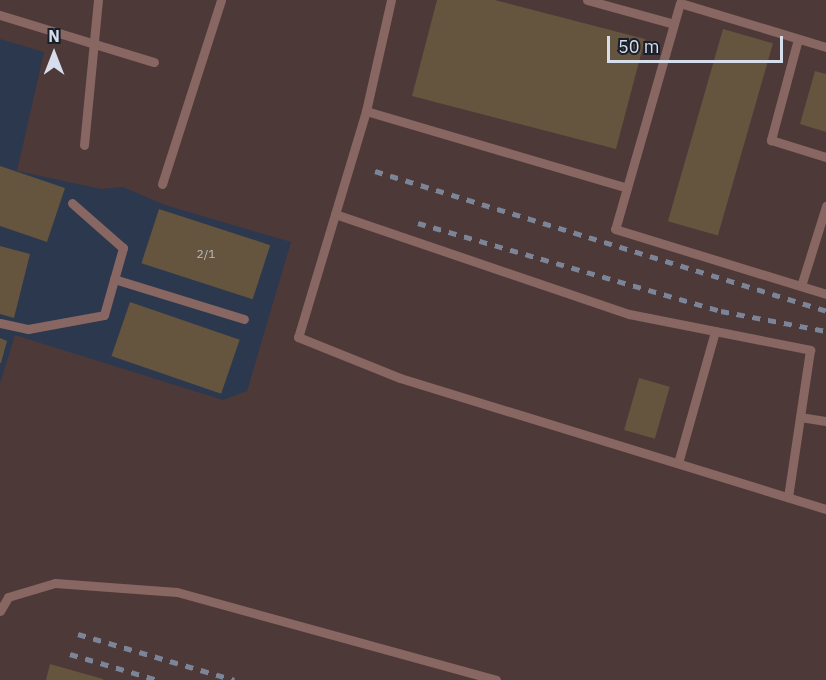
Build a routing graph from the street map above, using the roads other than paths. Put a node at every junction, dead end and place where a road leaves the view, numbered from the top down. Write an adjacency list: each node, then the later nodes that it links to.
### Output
1 (98, 0): 8 (lane)
2 (221, 0): 14 (lane)
3 (391, 0): 11 (lane)
4 (587, 0): 6 (lane)
5 (0, 15): 8 (lane)
6 (674, 24): 7 (lane); 15 (lane)
7 (798, 39): 9 (lane); 13 (lane)
8 (93, 42): 10 (lane); 12 (lane)
9 (826, 47)
10 (154, 62)
11 (366, 111): 15 (lane); 18 (lane)
12 (84, 145)
13 (826, 157)
14 (162, 184)
15 (627, 188): 20 (lane)
16 (72, 203): 19 (lane)
17 (826, 206): 20 (lane)
18 (335, 214): 24 (lane); 27 (lane)
19 (114, 279): 22 (lane); 23 (lane)
20 (801, 286): 21 (lane)
21 (826, 294)
22 (244, 319)
23 (0, 323)
24 (715, 331): 25 (lane); 27 (lane)
25 (800, 417): 26 (lane); 28 (lane)
26 (826, 421)
27 (678, 463): 28 (lane)
28 (788, 497): 29 (lane)
29 (826, 509)
30 (0, 611): 31 (lane)
31 (496, 680)

